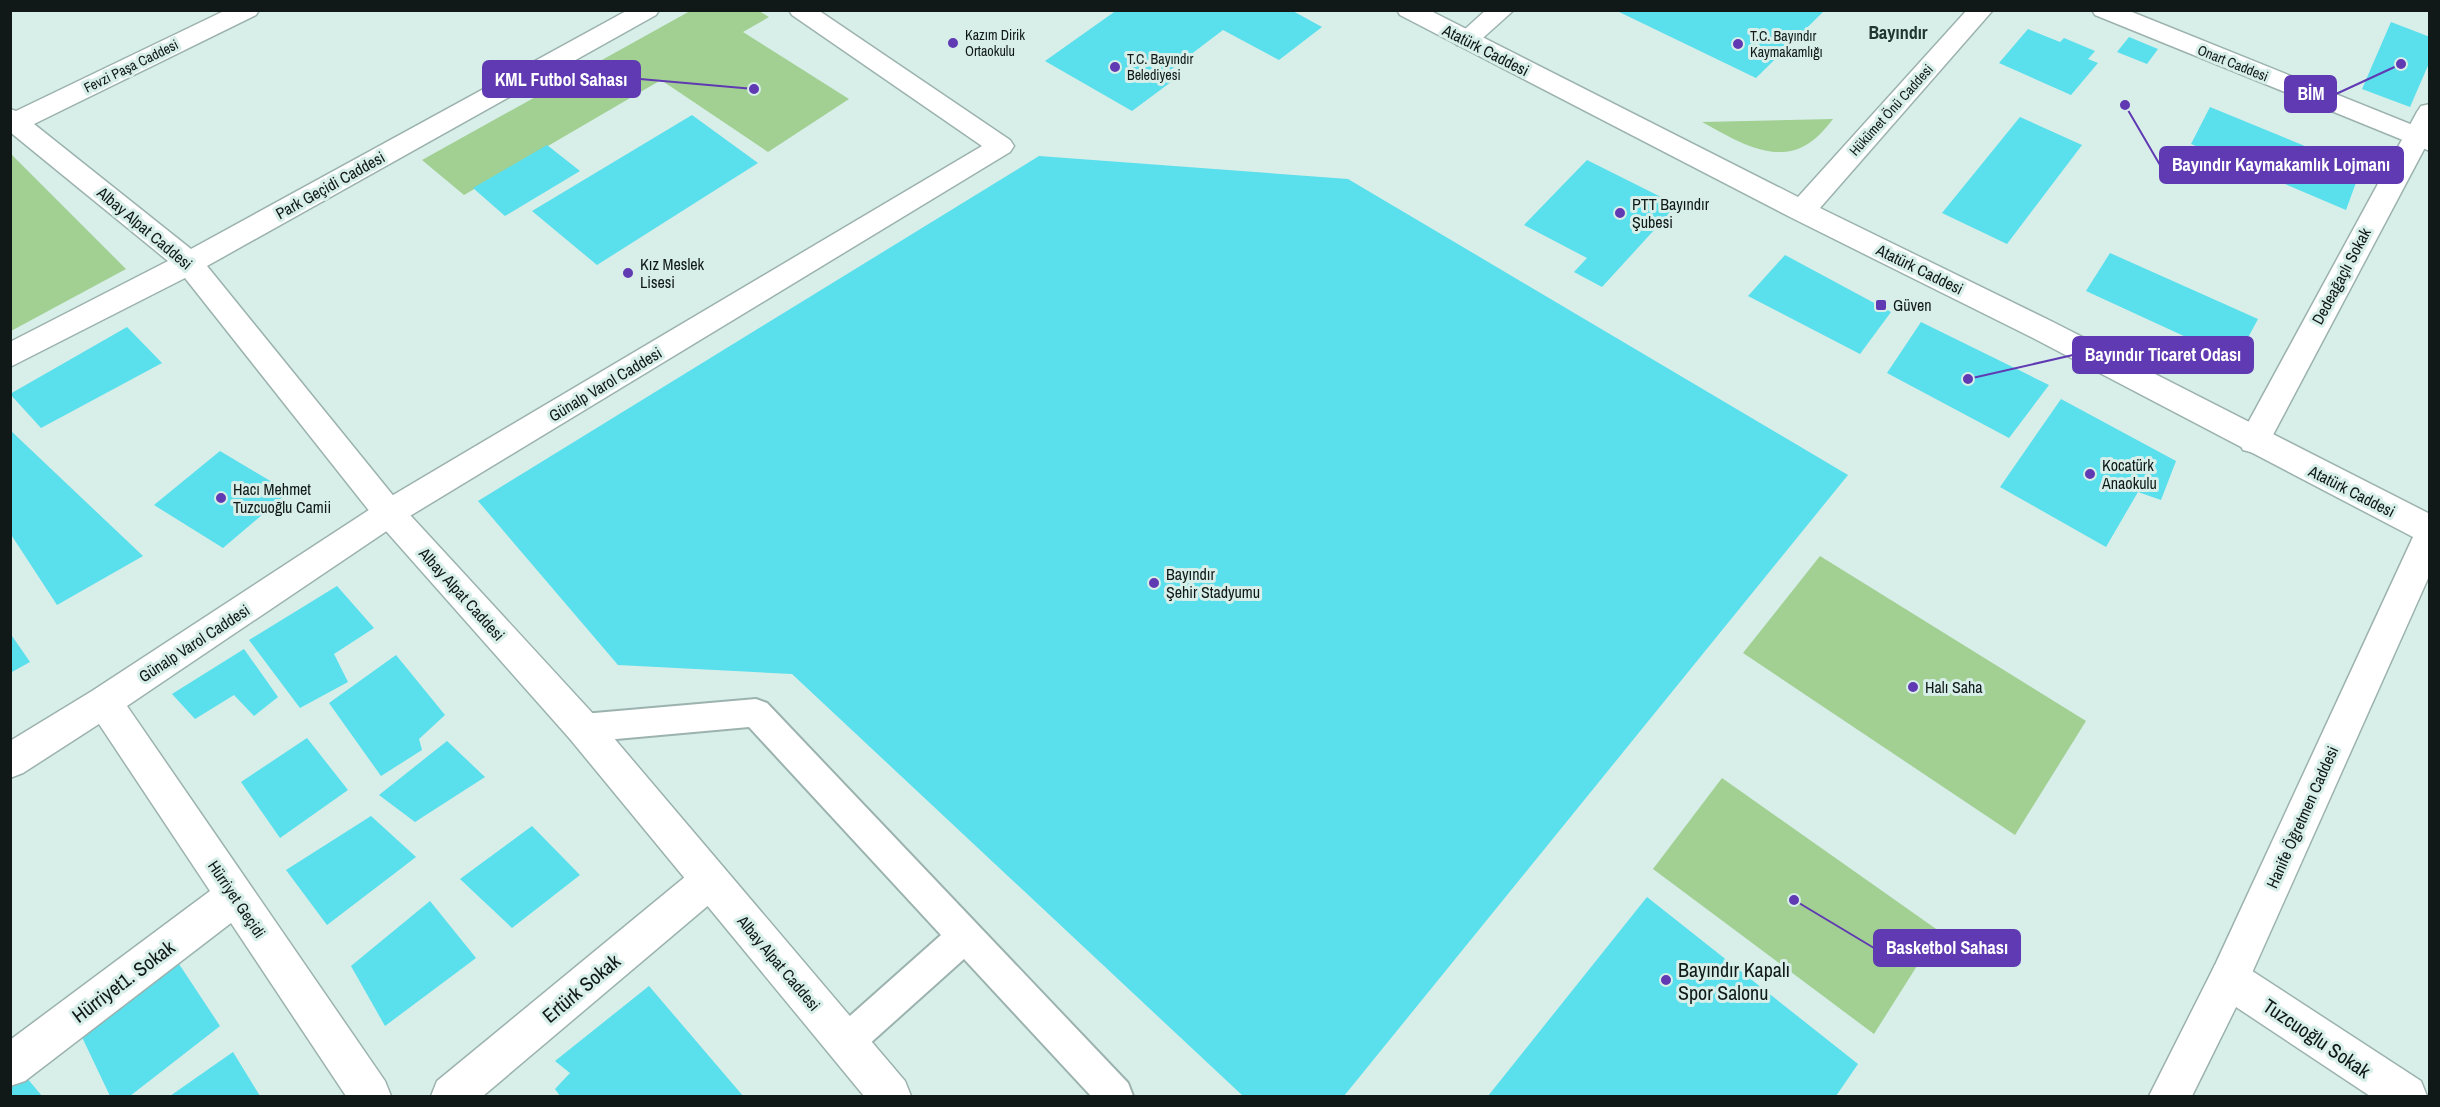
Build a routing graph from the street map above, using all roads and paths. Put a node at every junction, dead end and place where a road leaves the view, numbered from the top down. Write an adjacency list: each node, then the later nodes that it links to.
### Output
1 (247, 10): 9 (street, Fevzi Paşa Caddesi)
2 (647, 10): 12 (street, Park Geçidi Caddesi)
3 (801, 10): 15 (street, Günalp Varol Caddesi)
4 (1409, 10): 8 (street, Atatürk Caddesi)
5 (1502, 10): 8 (street)
6 (1981, 10): 11 (street, Hükümet Önü Caddesi)
7 (2104, 10): 10 (street, Onart Caddesi)
8 (1466, 39): 11 (street, Atatürk Caddesi)
9 (12, 121): 12 (street, Albay Alpat Caddesi)
10 (2425, 130): 14 (street, Dedeağaçlı Sokak)
11 (1802, 211): 14 (street, Atatürk Caddesi)
12 (189, 263): 13 (street, Park Geçidi Caddesi); 15 (street, Albay Alpat Caddesi)
13 (10, 356)
14 (2254, 441): 16 (street, Atatürk Caddesi)
15 (389, 513): 18 (street, Günalp Varol Caddesi); 19 (street, Albay Alpat Caddesi)
16 (2430, 530)
17 (2430, 536): 24 (street, Hanife Öğretmen Caddesi)
18 (104, 702): 20 (street, Günalp Varol Caddesi); 22 (street, Hürriyet Geçidi)
19 (583, 728): 21 (street, Albay Alpat Caddesi); 23 (lane)
20 (10, 761)
21 (710, 880): 25 (street, Albay Alpat Caddesi); 28 (street, Ertürk Sokak)
22 (235, 896): 26 (street, Hürriyet1. Sokak); 27 (street, Hürriyet Geçidi)
23 (965, 936): 25 (lane); 30 (lane)
24 (2229, 979): 31 (street, Hanife Öğretmen Caddesi); 32 (street, Tuzcuoğlu Sokak)
25 (845, 1043): 29 (street, Albay Alpat Caddesi)
26 (10, 1066)
27 (370, 1096)
28 (452, 1096)
29 (890, 1096)
30 (1115, 1096)
31 (2170, 1096)
32 (2406, 1096)

